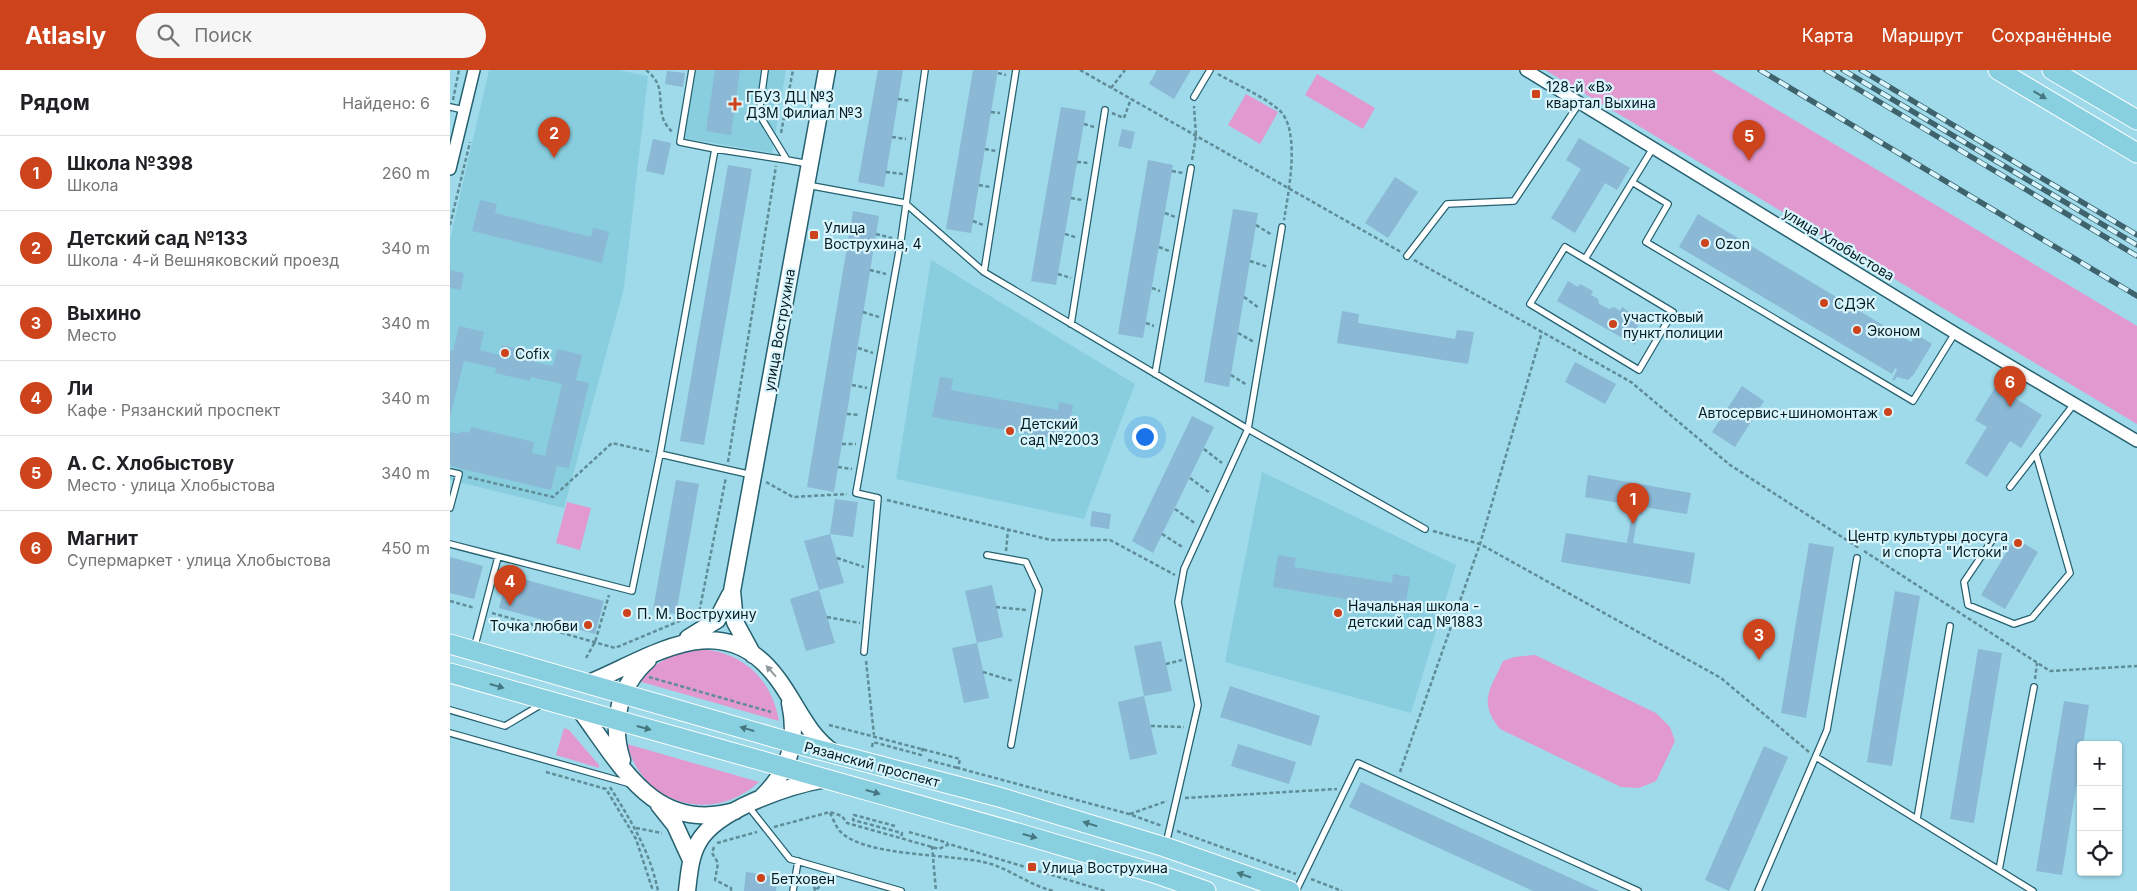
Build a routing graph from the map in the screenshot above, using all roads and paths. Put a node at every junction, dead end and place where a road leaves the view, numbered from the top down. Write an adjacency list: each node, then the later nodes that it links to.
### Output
1 (460, 70): 21 (path)
2 (474, 70): 22 (street)
3 (646, 70): 27 (path)
4 (692, 70): 27 (lane)
5 (765, 70): 28 (lane)
6 (793, 70): 28 (path)
7 (826, 70): 34 (main road, улица Вострухина)
8 (925, 70): 20 (lane)
9 (1016, 70): 52 (lane)
10 (1125, 70): 15 (path)
11 (1210, 70): 16 (lane); 43 (path)
12 (1526, 70): 19 (street, улица Хлобыстова)
13 (1998, 70): 31 (main road, one-way to 31)
14 (2052, 70): 24 (main road)
15 (1111, 88)
16 (1194, 97): 35 (path)
17 (1131, 99): 23 (path)
18 (898, 100): 20 (path)
19 (1580, 102): 29 (street, улица Хлобыстова); 47 (lane)
20 (920, 103): 26 (lane)
21 (451, 107): 22 (lane)
22 (464, 110): 36 (street)
23 (1105, 110): 58 (lane)
24 (2137, 120)
25 (892, 137): 26 (path)
26 (915, 140): 38 (lane)
27 (680, 142): 30 (lane)
28 (779, 146): 33 (lane)
29 (1653, 148): 39 (lane); 61 (street, улица Хлобыстова)
30 (715, 149): 32 (lane); 78 (lane)
31 (2137, 153)
32 (777, 158): 33 (lane); 82 (path)
33 (788, 160): 34 (lane)
34 (809, 164): 40 (main road, улица Вострухина)
35 (1191, 168): 65 (lane)
36 (450, 169)
37 (886, 172): 38 (path)
38 (909, 175): 41 (lane)
39 (1632, 182): 48 (lane); 61 (lane)
40 (805, 185): 41 (lane); 87 (main road, улица Вострухина)
41 (905, 203): 45 (lane); 52 (lane)
42 (1256, 225): 46 (path)
43 (1282, 227): 46 (lane)
44 (876, 234): 45 (path)
45 (901, 240): 53 (lane)
46 (1280, 240): 51 (lane)
47 (1407, 256)
48 (1585, 259): 48 (lane)
49 (1250, 261): 51 (path)
50 (870, 270): 53 (path)
51 (1275, 270): 56 (lane)
52 (984, 272): 58 (lane)
53 (894, 275): 57 (lane)
54 (1244, 297): 56 (path)
55 (864, 312): 57 (path)
56 (1268, 314): 62 (lane)
57 (886, 320): 64 (lane)
58 (1071, 324): 65 (lane)
59 (1542, 332): 101 (path)
60 (1238, 333): 62 (path)
61 (1955, 333): 70 (street, улица Хлобыстова)
62 (1262, 346): 69 (lane)
63 (858, 348): 64 (path)
64 (880, 356): 68 (lane)
65 (1155, 374): 73 (lane)
66 (1231, 375): 69 (path)
67 (852, 385): 68 (path)
68 (874, 389): 72 (lane)
69 (1255, 390): 73 (lane)
70 (2074, 404): 74 (street, улица Хлобыстова); 79 (lane)
71 (847, 414): 72 (path)
72 (869, 416): 76 (lane)
73 (1248, 429): 83 (lane); 96 (lane)
74 (2137, 441)
75 (842, 444): 76 (path)
76 (864, 445): 84 (lane)
77 (1204, 449): 83 (path)
78 (660, 454): 82 (lane); 86 (path); 110 (lane)
79 (2036, 454): 89 (lane); 99 (lane)
80 (1730, 465): 127 (path)
81 (838, 467): 84 (path)
82 (727, 469): 87 (lane); 119 (path)
83 (1230, 469): 92 (lane)
84 (860, 470): 90 (lane)
85 (450, 472): 86 (lane)
86 (459, 474): 93 (lane)
87 (760, 475): 90 (path); 111 (main road, улица Вострухина)
88 (1190, 478): 92 (path)
89 (2010, 487)
90 (856, 493): 91 (lane)
91 (878, 498): 97 (path); 108 (lane)
92 (1217, 498): 95 (lane)
93 (450, 508)
94 (1175, 508): 95 (path)
95 (1203, 529): 102 (lane)
96 (1425, 529): 101 (path)
97 (1008, 530): 106 (path); 109 (path)
98 (1162, 534): 102 (path)
99 (1995, 536)
100 (450, 544): 104 (lane)
101 (1480, 544): 153 (path); 160 (path)
102 (1192, 553): 109 (lane)
103 (987, 555): 106 (lane)
104 (498, 556): 110 (lane); 114 (lane)
105 (837, 558): 108 (path)
106 (1006, 558): 115 (lane)
107 (1857, 558): 153 (lane)
108 (872, 569): 117 (lane)
109 (1182, 578): 126 (lane)
110 (611, 586): 119 (path)
111 (732, 591): 121 (main road, улица Вострухина); 124 (main road, улица Вострухина)
112 (450, 601): 114 (path)
113 (996, 606): 115 (path)
114 (484, 610): 119 (path); 122 (lane)
115 (1035, 611): 134 (lane)
116 (827, 617): 117 (path)
117 (867, 624): 123 (lane)
118 (1950, 626): 168 (lane)
119 (595, 642): 125 (path)
120 (450, 644): 122 (main road, Рязанский проспект)
121 (666, 648): 124 (main road); 133 (main road); 137 (main road)
122 (473, 651): 133 (main road, Рязанский проспект)
123 (864, 652): 147 (path)
124 (753, 655): 136 (main road, one-way to 124)
125 (586, 658)
126 (1189, 658): 128 (path); 145 (lane)
127 (2037, 663): 129 (path); 135 (path)
128 (1166, 664)
129 (2137, 666)
130 (450, 672): 138 (main road, Рязанский проспект, one-way to 138)
131 (983, 672): 134 (path)
132 (643, 675): 141 (path)
133 (589, 683): 137 (main road, Рязанский проспект)
134 (1021, 683): 149 (lane)
135 (2034, 687): 182 (lane)
136 (785, 691): 148 (main road); 152 (main road)
137 (623, 693): 142 (main road); 148 (main road, Рязанский проспект, one-way to 137)
138 (547, 700): 139 (lane); 140 (main road, Рязанский проспект)
139 (450, 710)
140 (580, 710): 142 (main road, Рязанский проспект); 157 (main road)
141 (770, 712)
142 (617, 720): 155 (main road, Рязанский проспект, one-way to 155); 157 (main road)
143 (829, 725): 147 (path)
144 (1151, 726): 145 (path)
145 (1193, 728): 164 (lane)
146 (450, 733): 162 (lane)
147 (874, 735): 150 (path)
148 (793, 743): 152 (main road, Рязанский проспект); 155 (main road)
149 (1011, 745)
150 (923, 748): 151 (path); 156 (path)
151 (879, 749)
152 (836, 755): 174 (main road, Рязанский проспект, one-way to 152)
153 (1816, 757): 168 (lane); 200 (lane)
154 (928, 760): 156 (path)
155 (785, 766): 159 (main road, Рязанский проспект); 166 (main road)
156 (958, 768): 167 (path)
157 (626, 770): 162 (main road)
158 (546, 772): 185 (path)
159 (826, 779): 166 (main road); 195 (main road, Рязанский проспект, one-way to 195)
160 (1397, 781): 163 (lane); 199 (lane)
161 (609, 785): 170 (path)
162 (638, 786): 165 (main road)
163 (1346, 788): 164 (path); 184 (lane)
164 (1177, 798): 167 (path); 174 (lane)
165 (656, 802): 166 (main road); 172 (main road)
166 (747, 806): 179 (main road); 180 (lane)
167 (1129, 814): 174 (path)
168 (1917, 819): 182 (lane)
169 (895, 826): 173 (path)
170 (636, 828): 172 (path); 186 (path)
171 (909, 832): 176 (path)
172 (680, 836): 179 (main road)
173 (901, 838): 177 (path); 178 (path)
174 (1168, 838): 184 (path); 196 (main road, Рязанский проспект, one-way to 174)
175 (715, 844): 188 (path)
176 (949, 844): 177 (path); 194 (path)
177 (932, 846): 178 (path)
178 (933, 857): 192 (path); 193 (path)
179 (691, 860): 187 (main road)
180 (798, 861): 181 (lane); 189 (lane)
181 (811, 865): 183 (lane); 190 (path)
182 (1999, 870): 201 (lane)
183 (835, 872): 190 (path); 191 (lane)
184 (1304, 877): 197 (lane); 198 (path)
185 (653, 891)
186 (658, 891)
187 (686, 891)
188 (730, 891)
189 (792, 891)
190 (815, 891)
191 (901, 891)
192 (936, 891)
193 (1054, 891)
194 (1105, 891)
195 (1206, 891)
196 (1290, 891)
197 (1296, 891)
198 (1342, 891)
199 (1638, 891)
200 (1758, 891)
201 (2033, 891)

